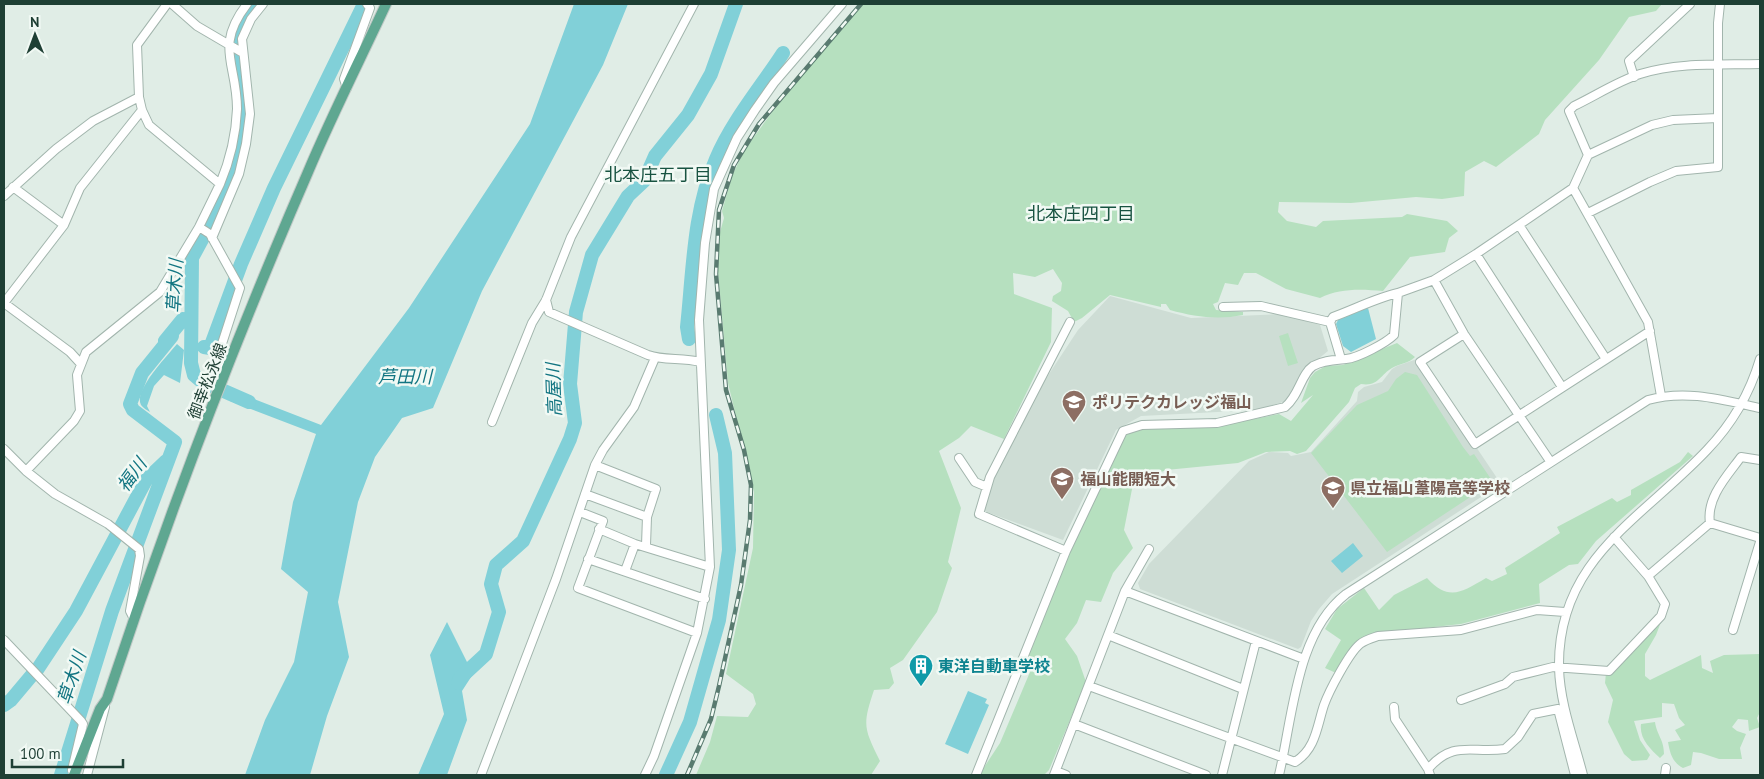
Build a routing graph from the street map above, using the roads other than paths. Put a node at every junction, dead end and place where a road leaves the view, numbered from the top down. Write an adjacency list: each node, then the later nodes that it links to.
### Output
1 (167, 4): 17 (street)
2 (172, 4): 11 (street)
3 (247, 4): 11 (street)
4 (264, 4): 12 (street)
5 (367, 4): 16 (street)
6 (386, 4): 16 (main road, 御幸松永線)
7 (694, 4): 34 (street)
8 (842, 4): 44 (street)
9 (1690, 4): 15 (street)
10 (1720, 4): 14 (street)
11 (229, 45): 12 (street); 20 (street)
12 (241, 52): 20 (street)
13 (1760, 64): 14 (street)
14 (1718, 66): 15 (street); 19 (street)
15 (1634, 77): 21 (street)
16 (348, 88): 46 (main road, 御幸松永線)
17 (139, 97): 18 (street); 23 (street)
18 (142, 110): 22 (street); 27 (street)
19 (1718, 118): 21 (street); 26 (street)
20 (240, 143): 22 (street); 30 (street)
21 (1588, 155): 24 (street)
22 (220, 184): 29 (street)
23 (13, 187): 25 (street); 27 (street)
24 (1573, 188): 26 (street); 28 (street)
25 (4, 196)
26 (1588, 213): 38 (street)
27 (64, 225): 45 (street)
28 (1519, 226): 31 (street); 43 (street)
29 (201, 227): 30 (street); 45 (street)
30 (211, 236): 46 (street)
31 (1476, 254): 32 (street); 47 (street)
32 (1434, 280): 33 (street); 39 (street)
33 (1398, 293): 37 (street); 41 (street)
34 (546, 300): 40 (street); 52 (street)
35 (1223, 307): 37 (street)
36 (1070, 322): 59 (street)
37 (1330, 322): 41 (street)
38 (1650, 331): 43 (street); 48 (street)
39 (1464, 334): 51 (street); 51 (street)
40 (651, 357): 44 (street); 57 (street)
41 (1341, 359): 71 (street)
42 (1760, 359): 49 (street)
43 (1606, 360): 47 (street)
44 (700, 362): 73 (street)
45 (81, 364): 58 (street)
46 (223, 377): 79 (main road, 御幸松永線)
47 (1562, 387): 51 (street)
48 (1661, 396): 49 (street); 56 (street)
49 (1741, 405): 50 (street); 65 (street)
50 (1760, 408)
51 (1519, 415): 56 (street)
52 (492, 422)
53 (4, 449): 58 (street)
54 (959, 458): 59 (street)
55 (1760, 460): 63 (street)
56 (1550, 461): 85 (street)
57 (595, 465): 60 (street); 62 (street)
58 (26, 471): 79 (street)
59 (987, 487): 71 (street)
60 (585, 494): 61 (street); 62 (street)
61 (580, 512): 64 (street); 99 (street)
62 (647, 517): 69 (street)
63 (1710, 522): 66 (street); 75 (street)
64 (599, 529): 68 (street); 72 (street)
65 (1614, 537): 75 (street); 78 (street)
66 (1760, 538)
67 (1760, 542): 80 (street)
68 (635, 544): 69 (street); 74 (street)
69 (646, 545): 73 (street)
70 (1149, 549): 76 (street)
71 (1066, 551): 101 (street)
72 (588, 559): 74 (street); 81 (street)
73 (710, 567): 77 (street)
74 (625, 571): 77 (street)
75 (1648, 576): 86 (street)
76 (1125, 590): 82 (street); 84 (street)
77 (705, 599): 81 (street)
78 (1565, 612): 86 (street); 94 (street)
79 (134, 619): 89 (main road, 御幸松永線)
80 (1733, 630)
81 (697, 634): 100 (street)
82 (1108, 636): 87 (street); 88 (street)
83 (4, 640): 97 (street)
84 (1256, 641): 85 (street); 88 (street)
85 (1304, 659): 94 (street)
86 (1559, 668): 90 (street); 107 (street)
87 (1089, 686): 92 (street); 93 (street)
88 (1243, 689): 93 (street)
89 (107, 699): 97 (main road, 御幸松永線); 98 (street)
90 (1461, 700)
91 (1394, 707): 95 (street)
92 (1074, 724): 96 (street); 103 (street)
93 (1230, 738): 94 (street); 104 (street)
94 (1284, 758): 105 (street)
95 (1429, 772): 106 (street)
96 (1055, 773): 102 (street)
97 (73, 775)
98 (87, 775)
99 (481, 775)
100 (645, 775)
101 (976, 775)
102 (1066, 775)
103 (1206, 775)
104 (1222, 775)
105 (1280, 775)
106 (1575, 775)
107 (1583, 775)

